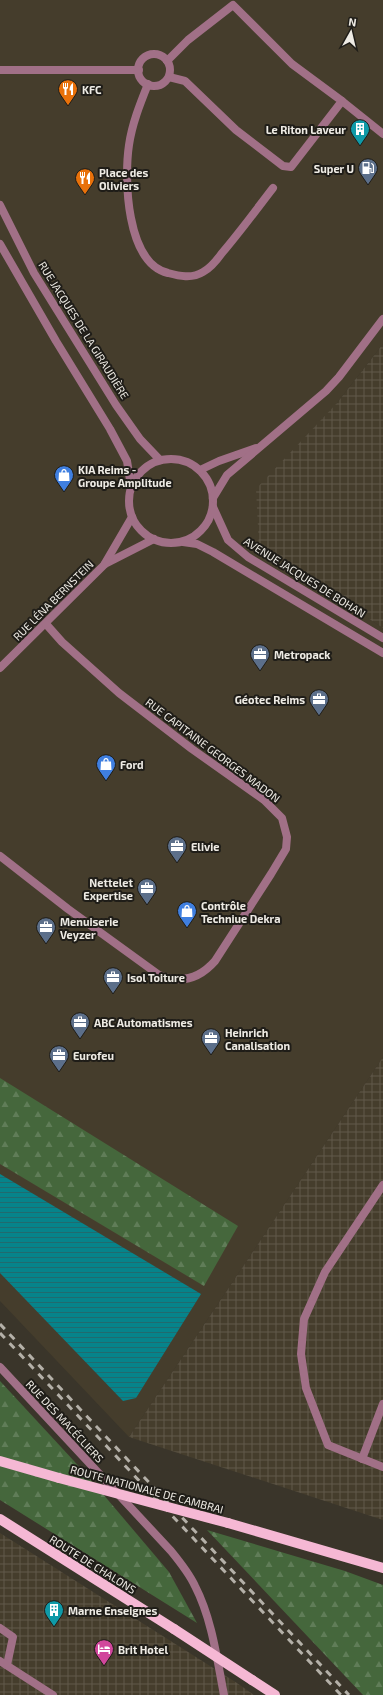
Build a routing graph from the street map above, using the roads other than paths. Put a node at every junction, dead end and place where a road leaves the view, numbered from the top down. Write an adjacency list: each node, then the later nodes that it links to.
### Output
1 (167, 60): 3 (street); 4 (street); 6 (street)
2 (0, 70): 3 (street)
3 (139, 70): 5 (street)
4 (169, 77): 5 (street); 6 (street)
5 (148, 84): 8 (street)
6 (342, 101): 7 (street)
7 (383, 134)
8 (273, 188)
9 (0, 204): 13 (street, RUE JACQUES DE LA GIRAUDIÈRE)
10 (0, 244): 15 (street)
11 (383, 319): 12 (street)
12 (260, 446): 14 (street); 16 (street)
13 (160, 460): 14 (street); 15 (street)
14 (200, 470): 16 (street)
15 (131, 486): 17 (street)
16 (213, 503): 19 (street); 22 (street, AVENUE JACQUES DE BOHAN)
17 (132, 517): 18 (street); 20 (street)
18 (154, 539): 19 (street); 20 (street)
19 (180, 542): 23 (street)
20 (104, 565): 21 (street, RUE LÉNA BERNSTEIN)
21 (46, 624): 24 (street, RUE LÉNA BERNSTEIN); 25 (street, RUE CAPITAINE GEORGES MADON)
22 (383, 638)
23 (383, 653)
24 (0, 668)
25 (0, 856)
26 (383, 1185): 29 (street)
27 (0, 1367): 37 (street, RUE DES MACÉCLIERS)
28 (383, 1404): 29 (street)
29 (362, 1459): 31 (street)
30 (0, 1461): 33 (main road, ROUTE NATIONALE DE CAMBRAI, bridge)
31 (383, 1467)
32 (0, 1520): 38 (main road, ROUTE DE CHALONS, bridge)
33 (383, 1568)
34 (0, 1628): 35 (street)
35 (3, 1663): 36 (street)
36 (53, 1695)
37 (224, 1695)
38 (275, 1695)

